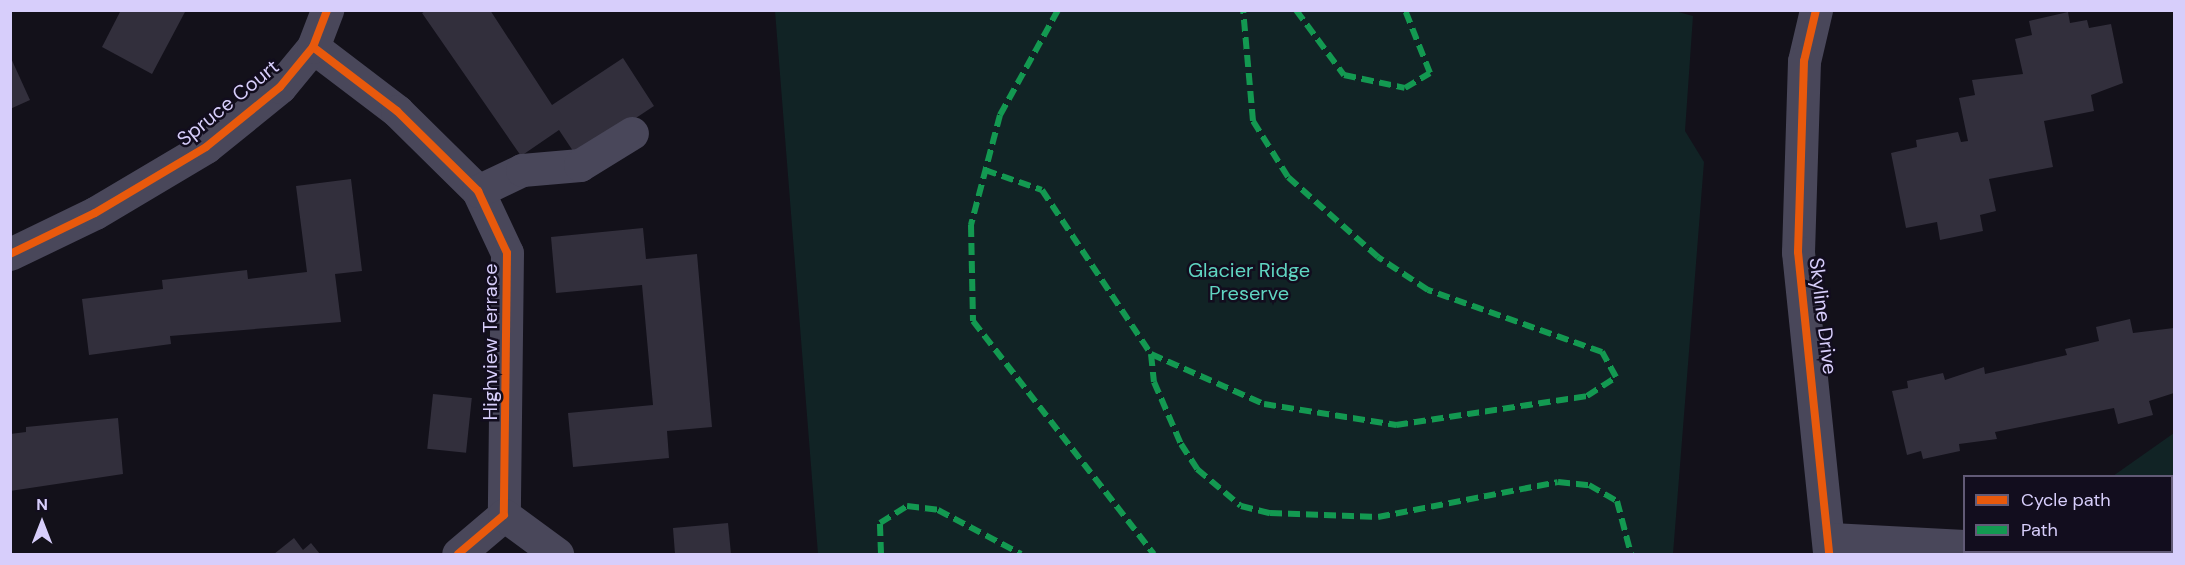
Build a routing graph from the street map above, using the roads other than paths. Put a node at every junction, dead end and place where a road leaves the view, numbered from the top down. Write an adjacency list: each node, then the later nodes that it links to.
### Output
1 (311, 10): 4 (street)
2 (327, 10): 4 (street, Spruce Court)
3 (1816, 10): 10 (street, Skyline Drive)
4 (313, 47): 6 (street, Highview Terrace); 7 (street, Spruce Court)
5 (632, 133): 6 (street)
6 (478, 191): 8 (street, Highview Terrace)
7 (10, 254)
8 (504, 515): 11 (street); 12 (street)
9 (1963, 546): 10 (street)
10 (1830, 547)
11 (458, 555)
12 (557, 555)

